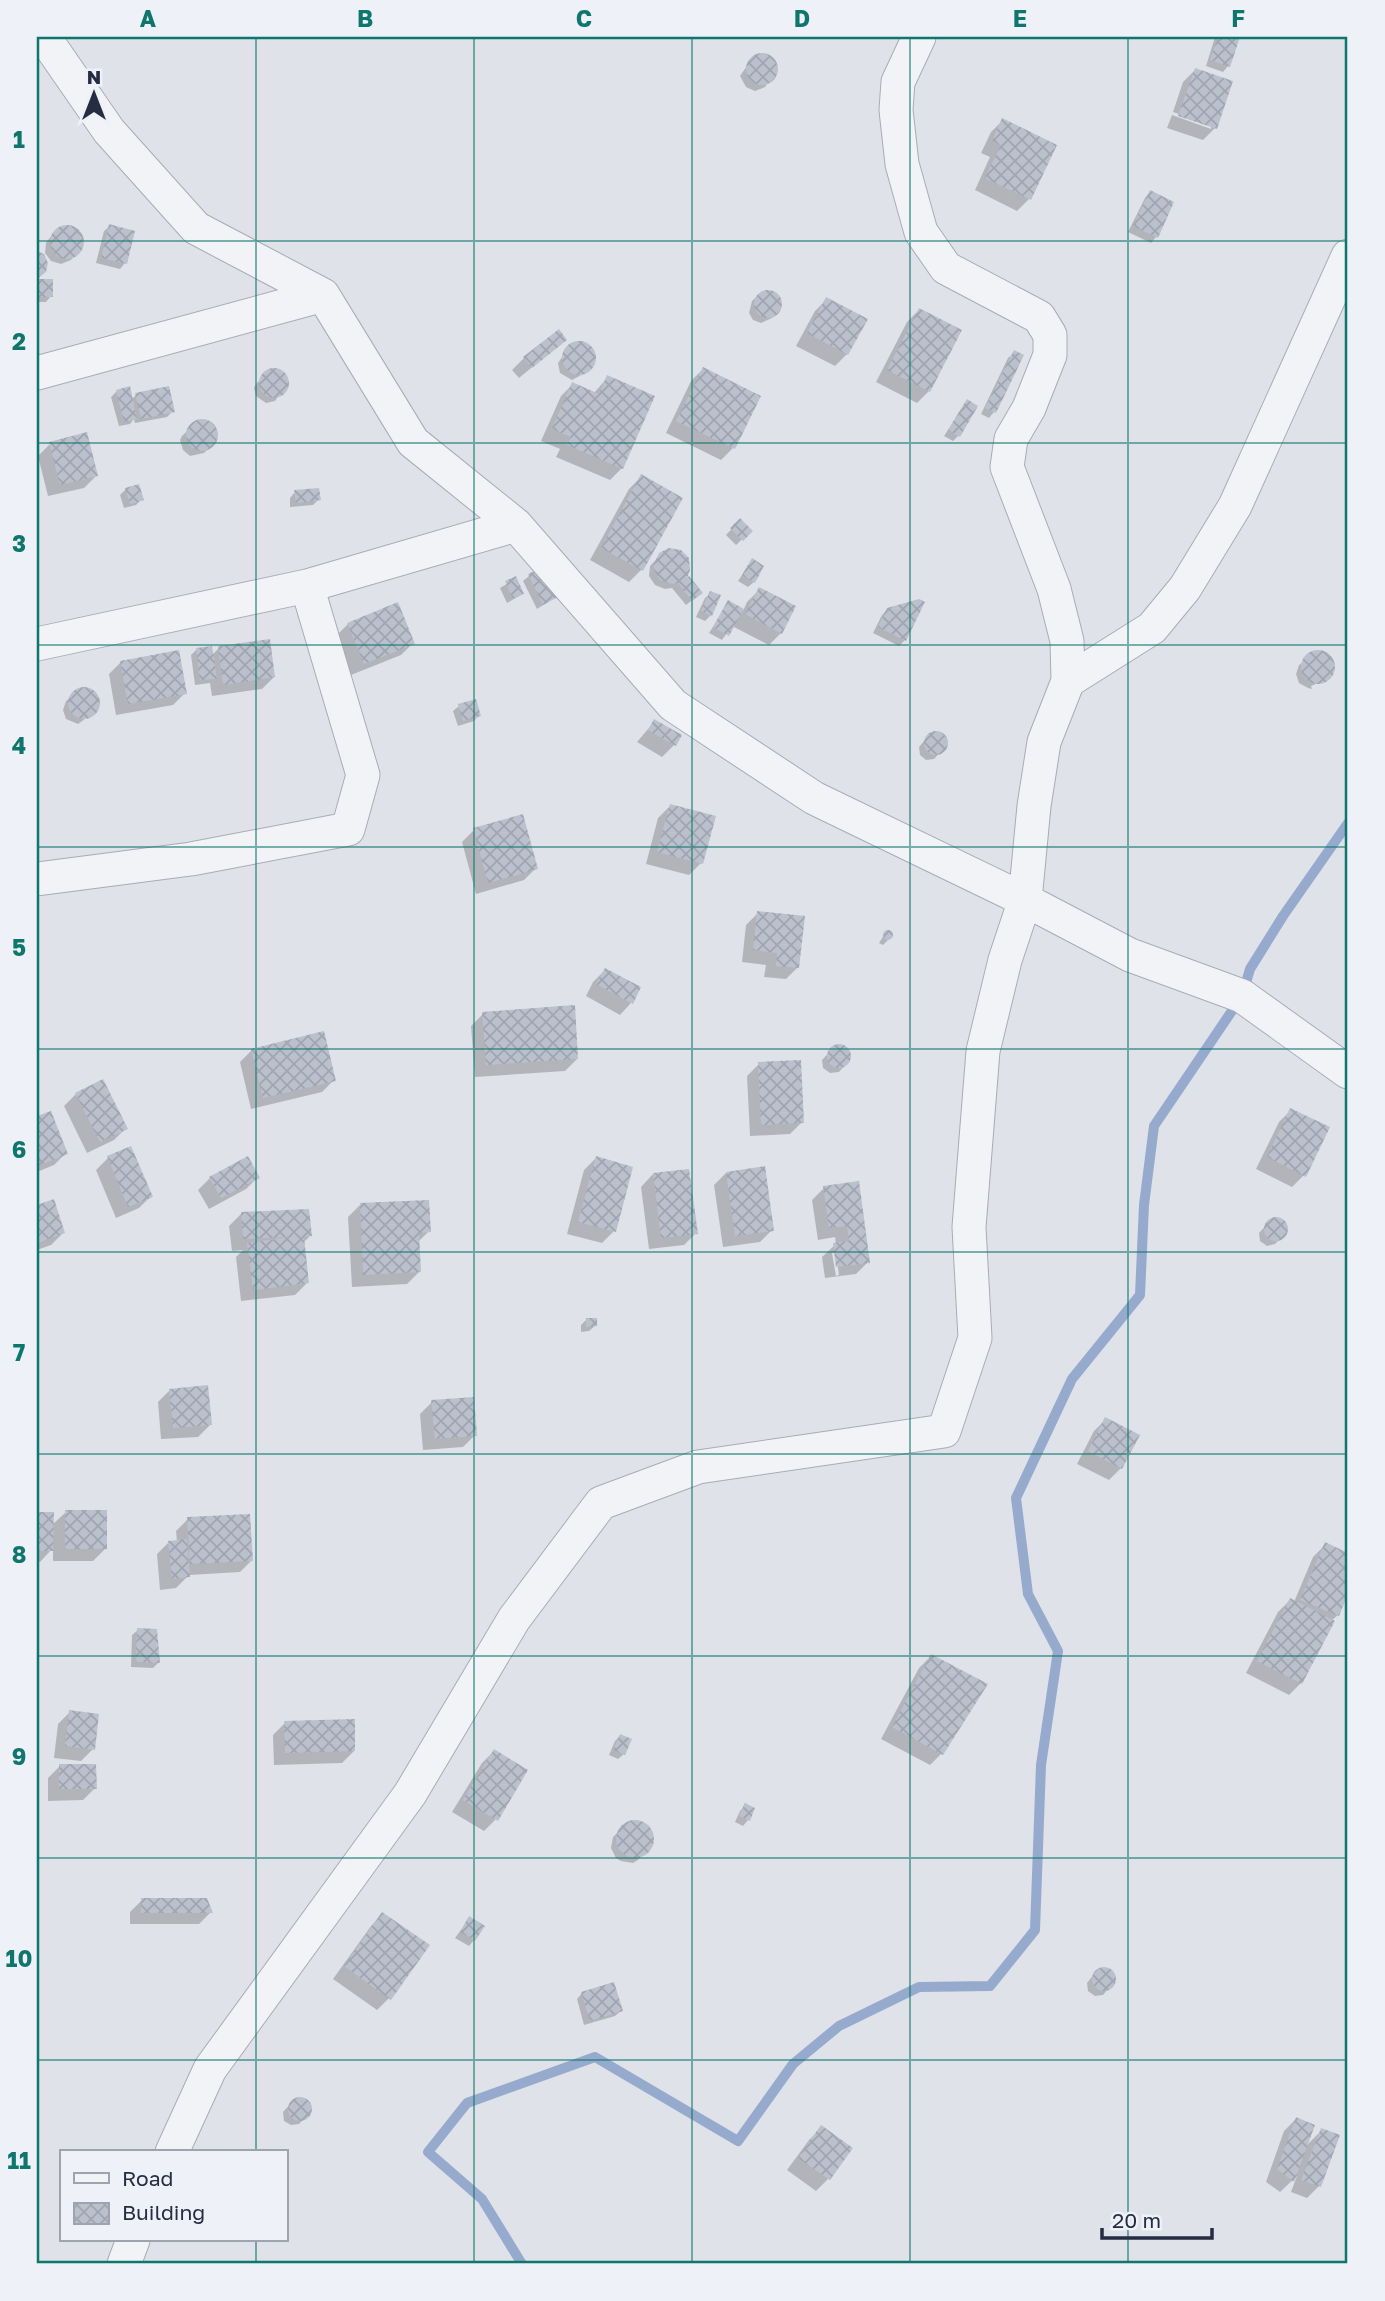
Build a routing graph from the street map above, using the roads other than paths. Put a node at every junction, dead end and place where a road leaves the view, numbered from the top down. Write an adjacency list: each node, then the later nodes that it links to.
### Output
1 (44, 37): 4 (street)
2 (919, 37): 9 (street)
3 (1348, 256): 9 (street)
4 (323, 295): 5 (street); 6 (street)
5 (37, 373)
6 (516, 525): 7 (street); 11 (street)
7 (307, 586): 8 (street); 10 (street)
8 (37, 644)
9 (1068, 681): 11 (street)
10 (37, 879)
11 (1025, 900): 12 (street); 13 (street)
12 (1348, 1072)
13 (173, 2150)
14 (132, 2242): 15 (street)
15 (124, 2264)

